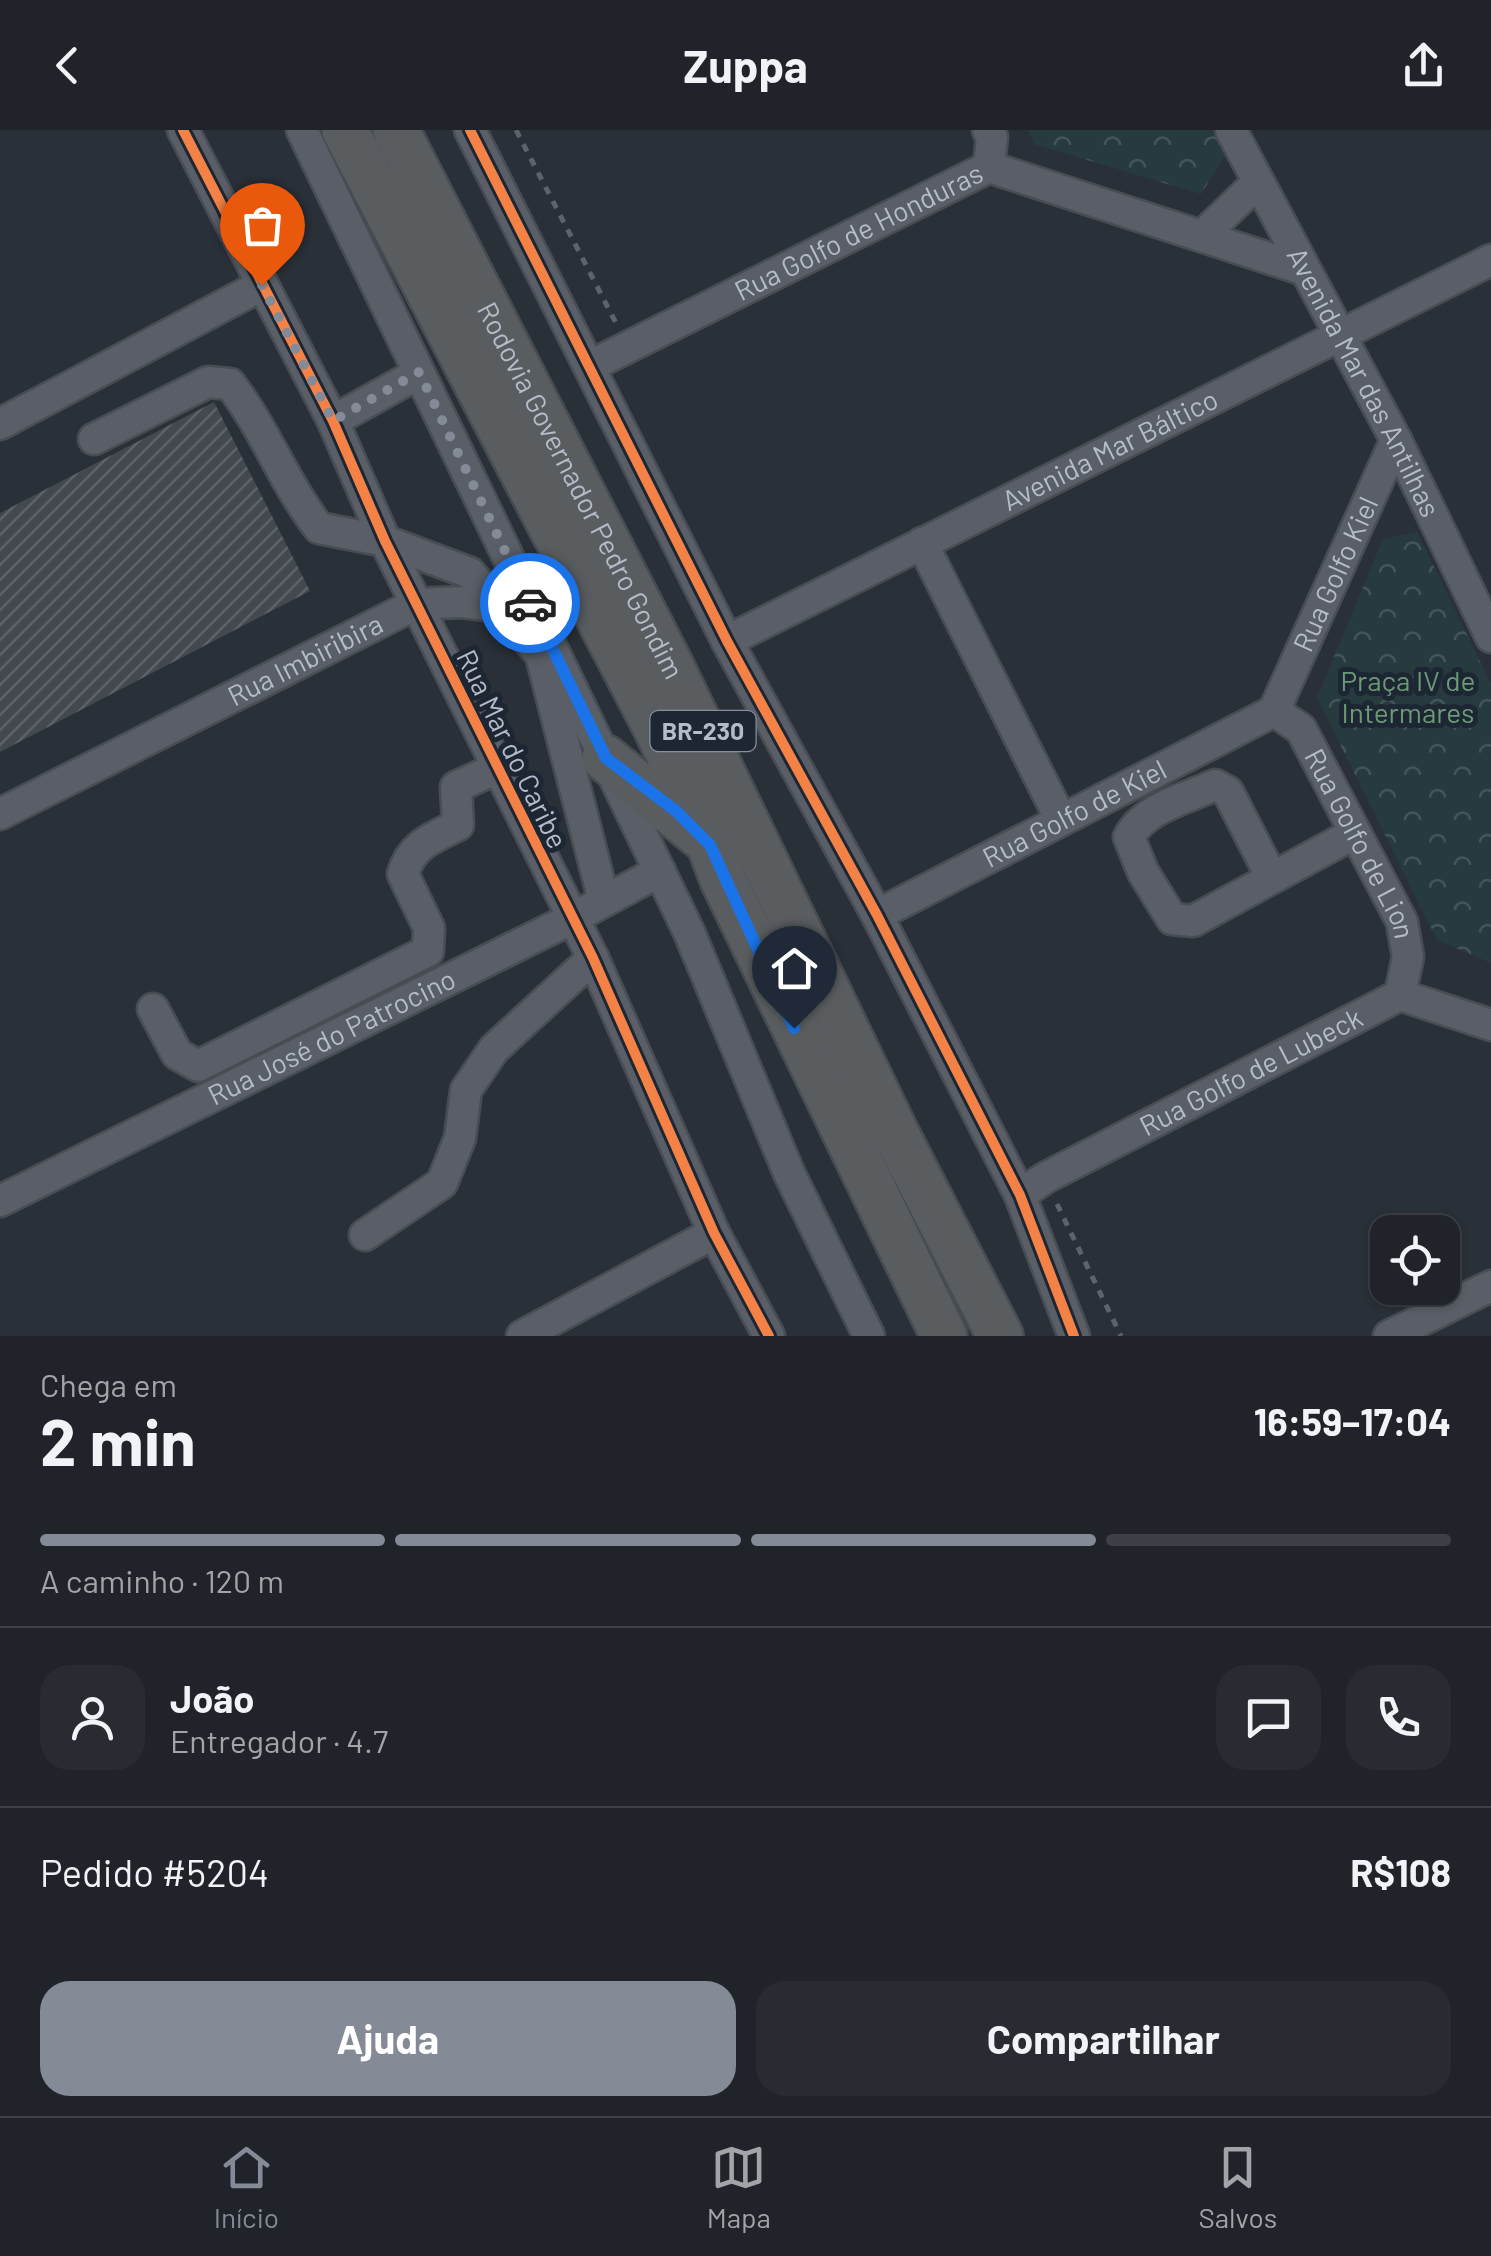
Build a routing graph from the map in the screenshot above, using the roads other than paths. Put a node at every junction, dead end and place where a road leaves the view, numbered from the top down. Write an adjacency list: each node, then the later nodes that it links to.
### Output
1 (183, 130): 13 (street, Rua Mar do Caribe)
2 (302, 130): 16 (street)
3 (345, 130): 35 (highway, Rodovia Governador Pedro Gondim / BR-230)
4 (396, 130): 54 (highway, Rodovia Governador Pedro Gondim / BR-230)
5 (470, 130): 15 (street)
6 (988, 130): 8 (street)
7 (1231, 130): 9 (street, Avenida Mar das Antilhas)
8 (988, 167): 10 (street, Rua Golfo de Honduras); 15 (street, Rua Golfo de Honduras)
9 (1257, 183): 10 (street); 12 (street, Avenida Mar das Antilhas)
10 (1202, 236): 12 (street, Rua Golfo de Honduras)
11 (1491, 260): 14 (street, Avenida Mar Báltico)
12 (1305, 270): 14 (street, Avenida Mar das Antilhas)
13 (262, 285): 17 (street, Rua Mar do Caribe); 18 (street)
14 (1340, 334): 20 (street, Avenida Mar das Antilhas); 24 (street, Avenida Mar Báltico)
15 (592, 365): 28 (street)
16 (419, 372): 17 (street); 30 (street)
17 (333, 421): 23 (street, Rua Mar do Caribe)
18 (0, 424)
19 (94, 439): 23 (street)
20 (1396, 440): 21 (street, Avenida Mar das Antilhas); 22 (street, Rua Golfo Kiel)
21 (1421, 493): 22 (street); 27 (street, Avenida Mar das Antilhas)
22 (1364, 512): 29 (street, Rua Golfo Kiel)
23 (384, 541): 25 (street, Rua Mar do Caribe); 26 (street)
24 (922, 543): 28 (street, Avenida Mar Báltico); 33 (street)
25 (416, 604): 26 (street, Rua Imbiribira); 31 (street, Rua Mar do Caribe); 32 (street, Rua Imbiribira)
26 (499, 608): 38 (street)
27 (1488, 622)
28 (728, 642): 39 (street)
29 (1274, 710): 33 (street, Rua Golfo de Kiel); 34 (street, Rua Golfo de Lion)
30 (606, 758): 35 (highway); 36 (street)
31 (495, 768): 40 (street, Rua Mar do Caribe); 43 (street)
32 (0, 814)
33 (1061, 820): 39 (street, Rua Golfo de Kiel)
34 (1355, 833): 37 (street); 42 (street, Rua Golfo de Lion)
35 (710, 845): 53 (highway, Rodovia Governador Pedro Gondim / BR-230)
36 (660, 871): 38 (street, Rua José do Patrocino); 52 (street)
37 (1271, 876): 37 (street)
38 (604, 901): 40 (street, Rua José do Patrocino)
39 (877, 915): 45 (street)
40 (571, 919): 41 (street, Rua Mar do Caribe); 46 (street, Rua José do Patrocino)
41 (592, 958): 47 (street, Rua Mar do Caribe); 48 (street)
42 (1400, 995): 44 (street); 45 (street, Rua Golfo de Lubeck)
43 (153, 1009)
44 (1491, 1026)
45 (1032, 1187): 55 (street)
46 (0, 1200)
47 (714, 1232): 50 (street); 51 (street, Rua Mar do Caribe)
48 (364, 1235)
49 (1491, 1286): 56 (street)
50 (522, 1336)
51 (769, 1336)
52 (869, 1336)
53 (944, 1336)
54 (1000, 1336)
55 (1074, 1336)
56 (1389, 1336)

